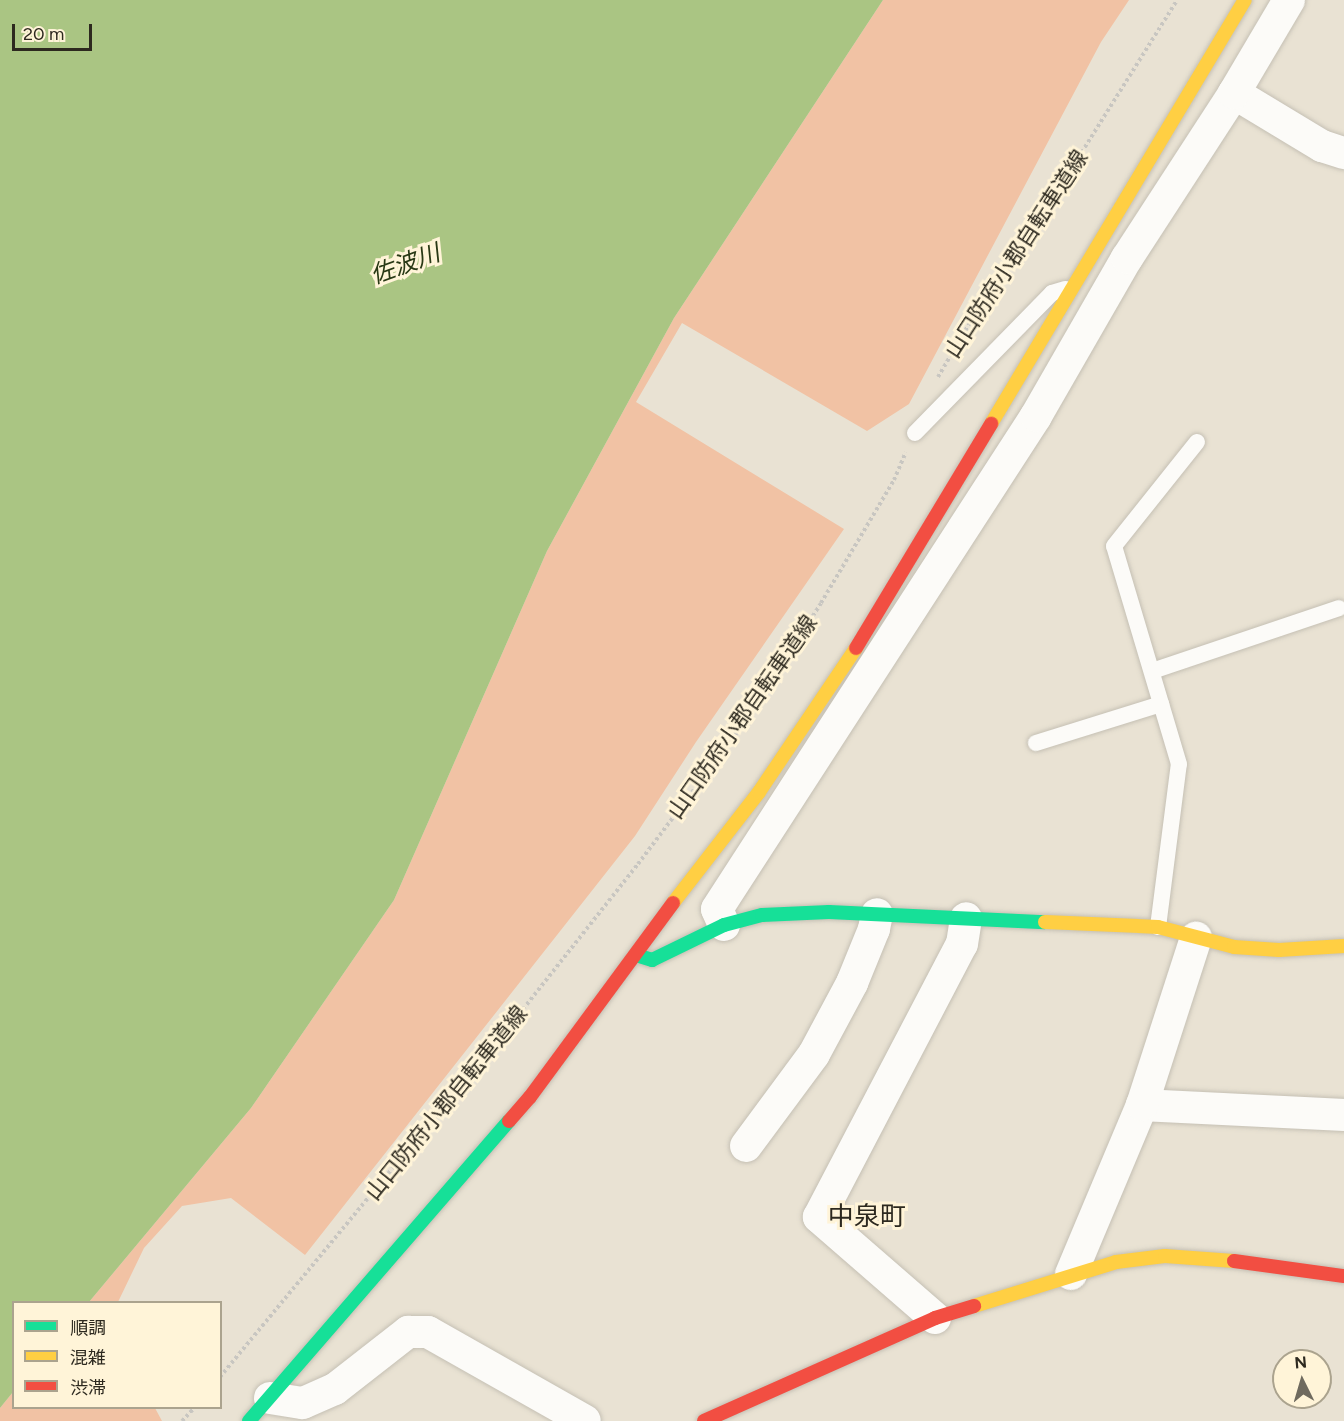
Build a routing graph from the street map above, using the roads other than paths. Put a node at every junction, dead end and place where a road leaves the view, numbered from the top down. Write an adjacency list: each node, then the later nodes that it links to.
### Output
1 (1245, 0): 5 (street)
2 (1289, 0): 3 (street)
3 (1234, 93): 4 (street); 14 (street)
4 (1344, 153)
5 (1073, 286): 6 (lane); 18 (street)
6 (915, 433)
7 (1197, 442): 9 (lane)
8 (1339, 608): 9 (lane)
9 (1152, 670): 10 (lane)
10 (1161, 704): 11 (lane); 15 (lane)
11 (1036, 743)
12 (877, 914): 13 (street); 14 (street); 21 (street)
13 (966, 918): 15 (street); 24 (street)
14 (724, 925): 18 (street)
15 (1158, 927): 16 (street)
16 (1196, 938): 17 (street); 19 (street)
17 (1344, 946)
18 (636, 955): 25 (street)
19 (1142, 1105): 20 (street); 22 (street)
20 (1344, 1115)
21 (746, 1146)
22 (1071, 1274): 23 (street); 24 (street)
23 (1344, 1276)
24 (935, 1318): 28 (street)
25 (270, 1398): 26 (street); 27 (street)
26 (249, 1421)
27 (585, 1421)
28 (704, 1421)

